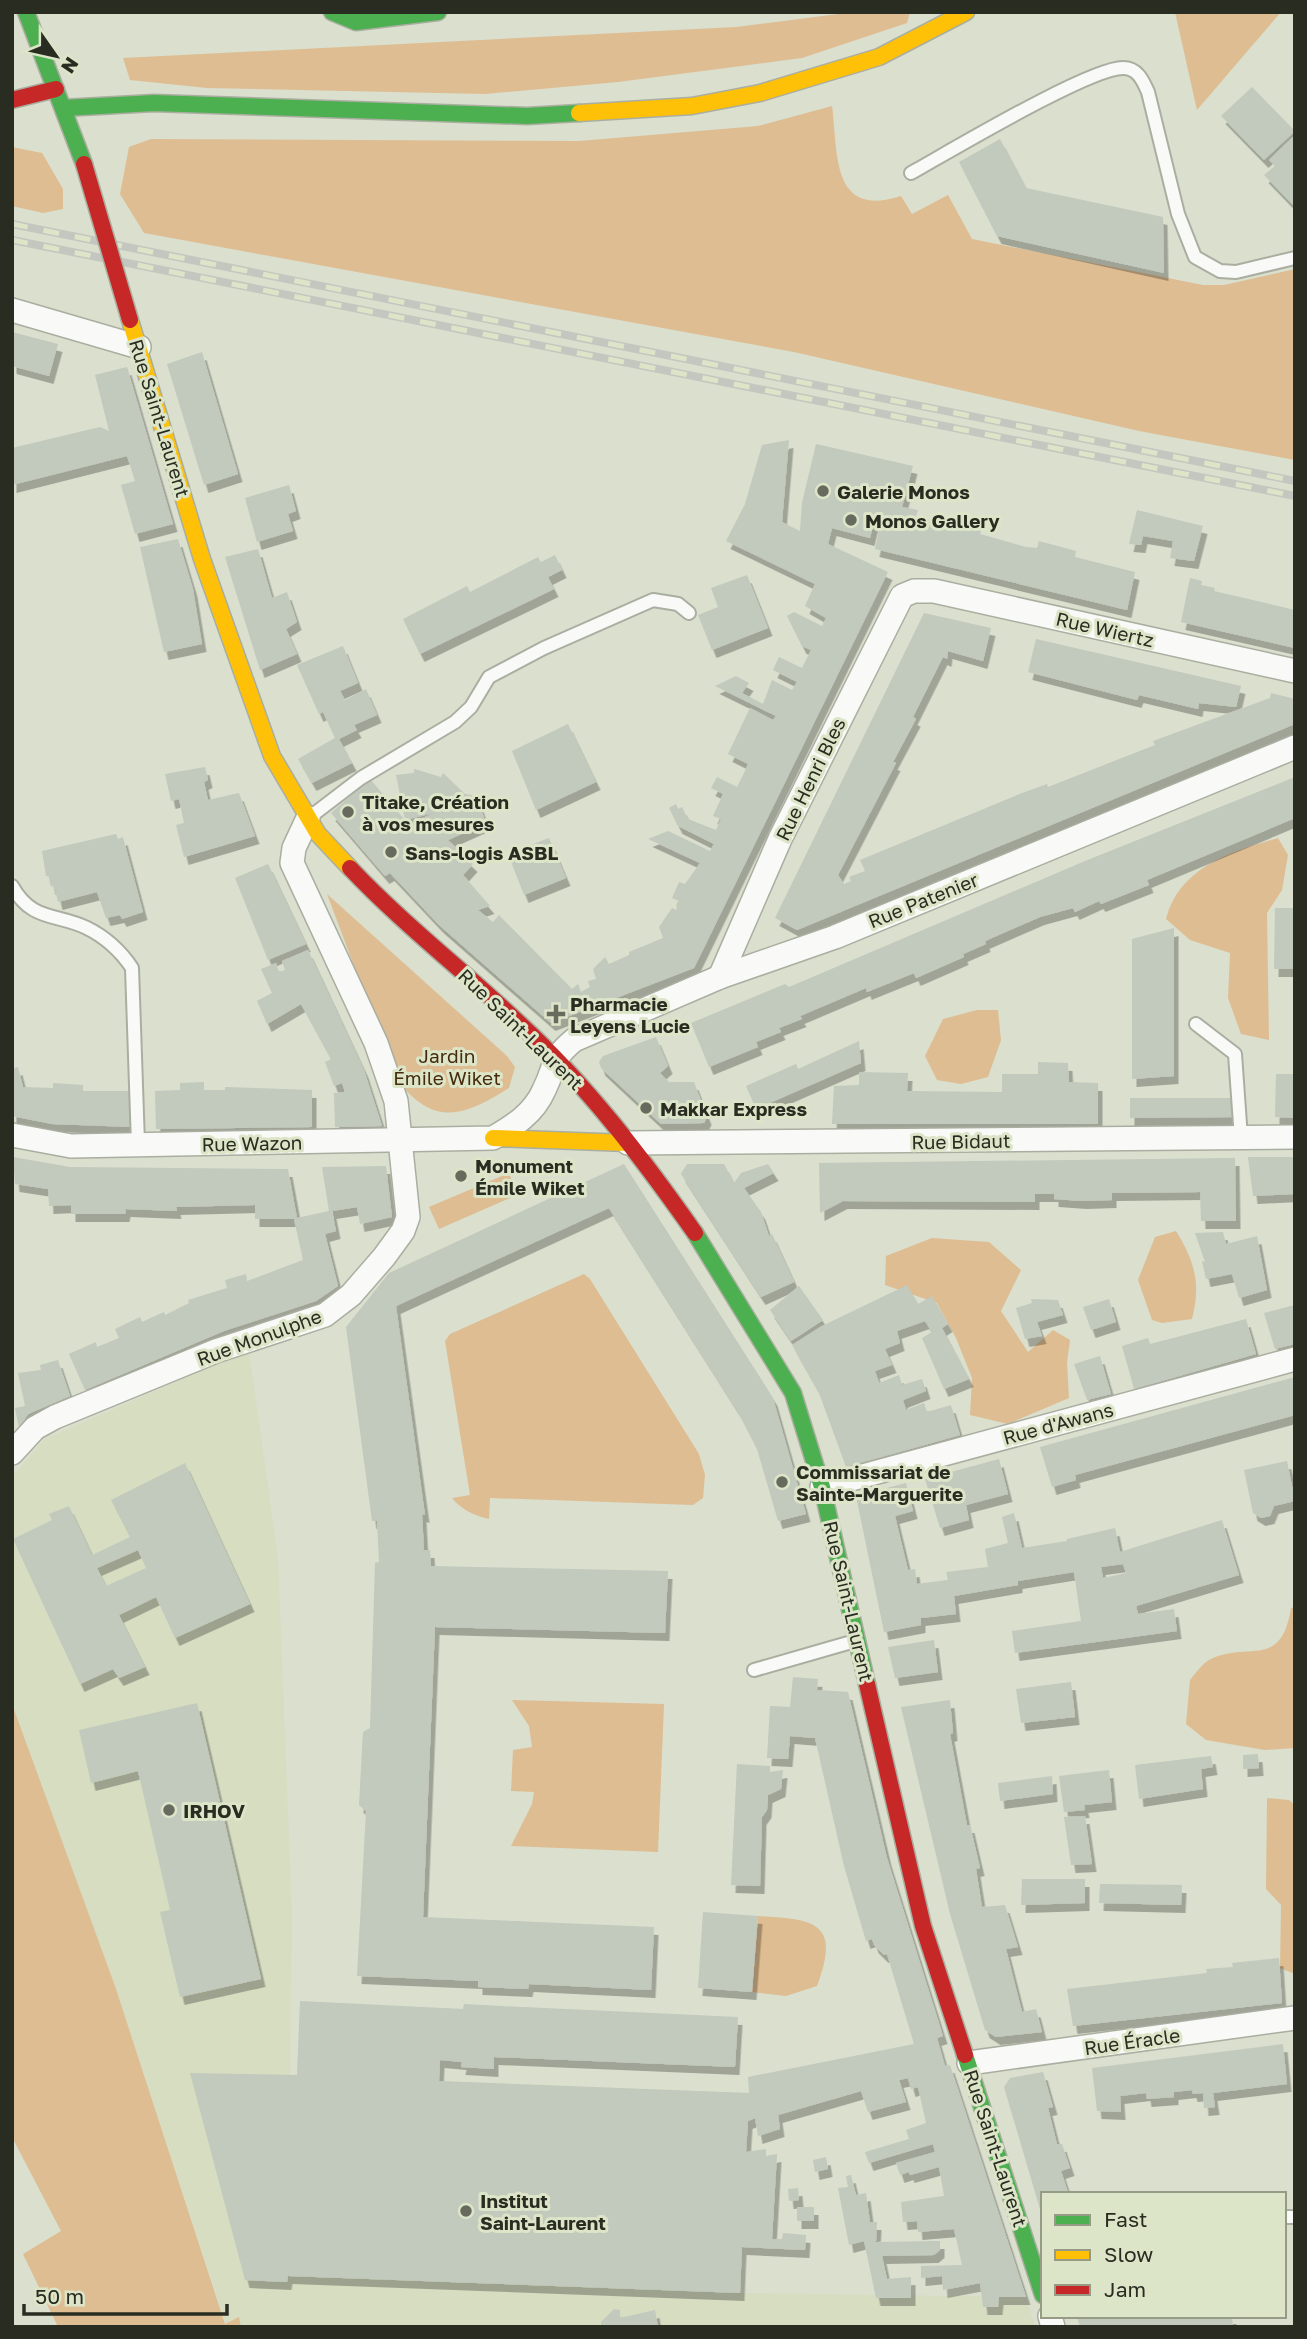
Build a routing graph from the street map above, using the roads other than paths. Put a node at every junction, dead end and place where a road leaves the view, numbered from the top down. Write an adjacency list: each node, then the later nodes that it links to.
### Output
1 (26, 12): 5 (main road, Rue Saint-Laurent)
2 (332, 12): 3 (main road)
3 (438, 12)
4 (966, 12): 7 (main road)
5 (56, 89): 6 (main road); 7 (main road, Rue Saint-Laurent)
6 (12, 100)
7 (63, 108): 11 (main road, Rue Saint-Laurent, bridge)
8 (911, 173): 9 (lane)
9 (1295, 258)
10 (12, 310): 11 (street)
11 (139, 348): 16 (main road, Rue Saint-Laurent)
12 (914, 591): 14 (street, Rue Wiertz); 18 (street, Rue Henri Bles)
13 (689, 613): 16 (lane)
14 (1295, 671)
15 (1295, 747): 18 (street, Rue Patenier)
16 (309, 818): 20 (main road, Rue Saint-Laurent); 25 (street)
17 (12, 886): 27 (lane)
18 (720, 977): 20 (street, Rue Patenier)
19 (1196, 1024): 23 (lane)
20 (555, 1056): 22 (street, Rue Wazon); 26 (main road, Rue Saint-Laurent)
21 (12, 1135): 27 (street, Rue Wazon)
22 (493, 1138): 25 (street, Rue Wazon); 26 (main road, Rue Wazon)
23 (1241, 1138): 24 (street, Rue Bidaut); 26 (street, Rue Bidaut)
24 (1295, 1138)
25 (401, 1142): 27 (street, Rue Wazon); 29 (street, Rue Monulphe)
26 (628, 1143): 30 (main road, Rue Saint-Laurent)
27 (138, 1144)
28 (1295, 1359): 30 (street, Rue d'Awans)
29 (12, 1453)
30 (822, 1487): 31 (main road, Rue Saint-Laurent)
31 (859, 1640): 32 (lane); 34 (main road, Rue Saint-Laurent)
32 (754, 1670)
33 (1295, 2018): 34 (street, Rue Éracle)
34 (970, 2063): 35 (main road, Rue Saint-Laurent)
35 (1041, 2287)

